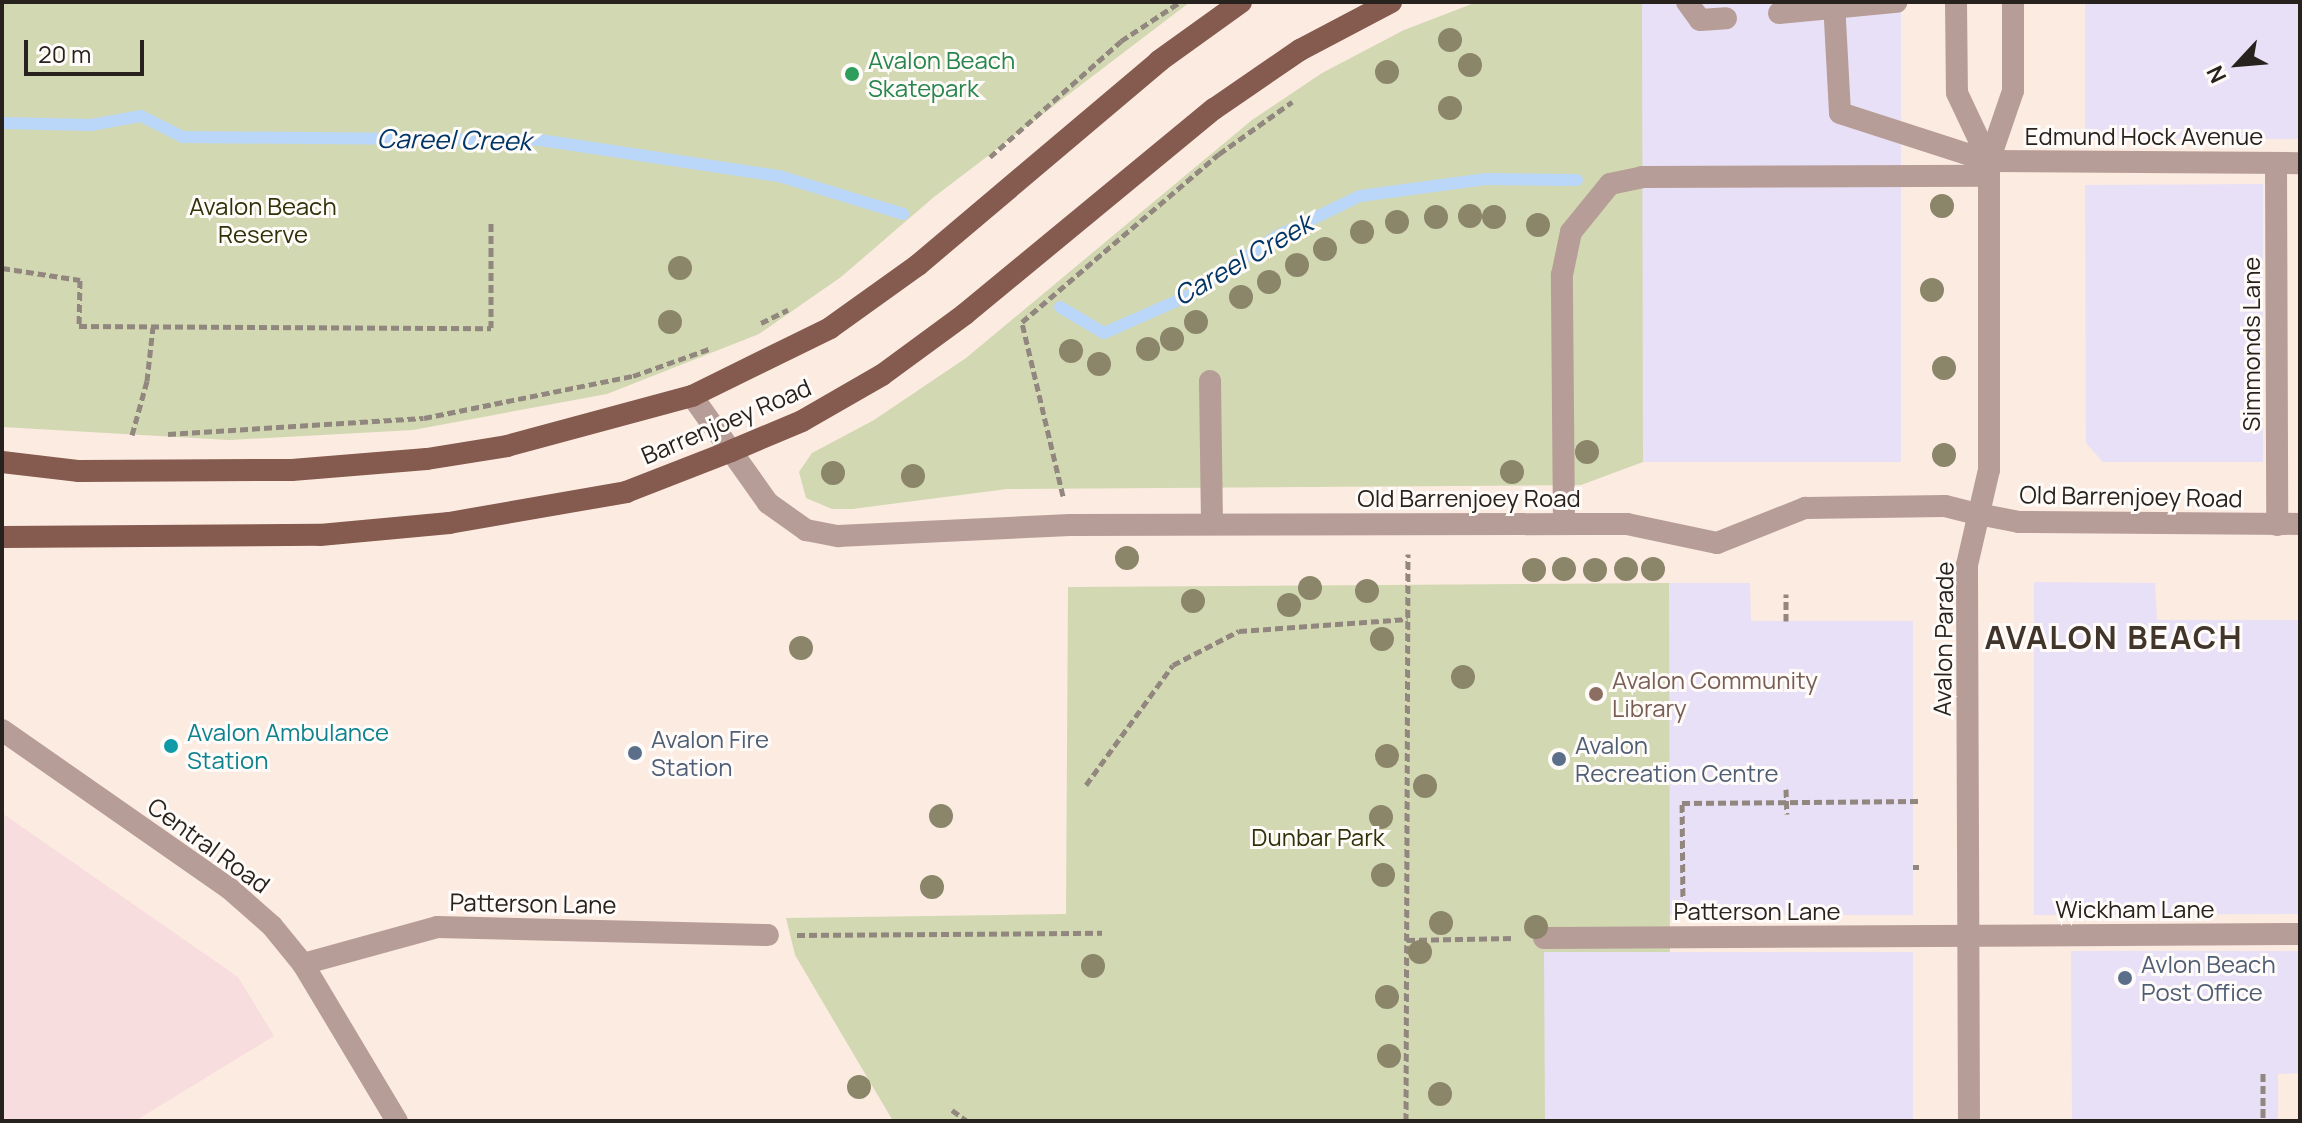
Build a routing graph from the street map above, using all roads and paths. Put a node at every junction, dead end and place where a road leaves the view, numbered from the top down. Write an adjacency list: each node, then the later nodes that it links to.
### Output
1 (1180, 2): 12 (path)
2 (1241, 2): 23 (main road, Barrenjoey Road)
3 (1391, 2): 26 (main road, Barrenjoey Road)
4 (1687, 2): 10 (street)
5 (1896, 2): 8 (street)
6 (1956, 2): 15 (street, Avalon Parade)
7 (2013, 2): 15 (street, Avalon Parade)
8 (1834, 5): 9 (street); 15 (street)
9 (1779, 13)
10 (1726, 18)
11 (1292, 102): 32 (path)
12 (990, 157)
13 (2276, 163): 14 (street, Edmund Hock Avenue); 15 (street, Edmund Hock Avenue); 33 (street, Simmonds Lane)
14 (2300, 163)
15 (1989, 168): 28 (street, Avalon Parade); 31 (street, Edmund Hock Avenue)
16 (491, 220): 19 (path)
17 (2, 268): 19 (path)
18 (796, 306): 20 (path)
19 (153, 327): 25 (path)
20 (746, 330)
21 (722, 343): 24 (path)
22 (1210, 381): 29 (street)
23 (692, 396): 26 (street, Old Barrenjoey Road); 27 (main road, Barrenjoey Road)
24 (168, 434)
25 (132, 435)
26 (731, 451): 32 (street, Old Barrenjoey Road); 34 (main road, Barrenjoey Road)
27 (2, 462)
28 (1978, 514): 31 (street, Old Barrenjoey Road); 33 (street, Old Barrenjoey Road); 47 (street, Avalon Parade)
29 (1212, 524): 30 (street, Old Barrenjoey Road); 32 (street, Old Barrenjoey Road)
30 (1408, 524): 31 (street, Old Barrenjoey Road); 36 (path)
31 (1573, 524)
32 (1070, 525)
33 (2289, 525)
34 (2, 537)
35 (1786, 594): 37 (path)
36 (1408, 619): 39 (path); 50 (path)
37 (1786, 621)
38 (2, 730): 51 (street, Central Road)
39 (1086, 785)
40 (1786, 789): 42 (path)
41 (1919, 801): 42 (path)
42 (1787, 802): 43 (path); 48 (path)
43 (1787, 814)
44 (1102, 933): 46 (path)
45 (2300, 934): 47 (street, Wickham Lane)
46 (768, 935): 51 (street, Patterson Lane)
47 (1969, 935): 48 (street, Patterson Lane); 57 (street, Avalon Parade)
48 (1683, 937): 49 (street, Patterson Lane)
49 (1544, 938): 50 (path)
50 (1407, 940): 56 (path)
51 (303, 964): 54 (street, Central Road)
52 (2263, 1073): 58 (path)
53 (952, 1110): 55 (path)
54 (397, 1121)
55 (967, 1121)
56 (1406, 1121)
57 (1969, 1121)
58 (2263, 1121)

